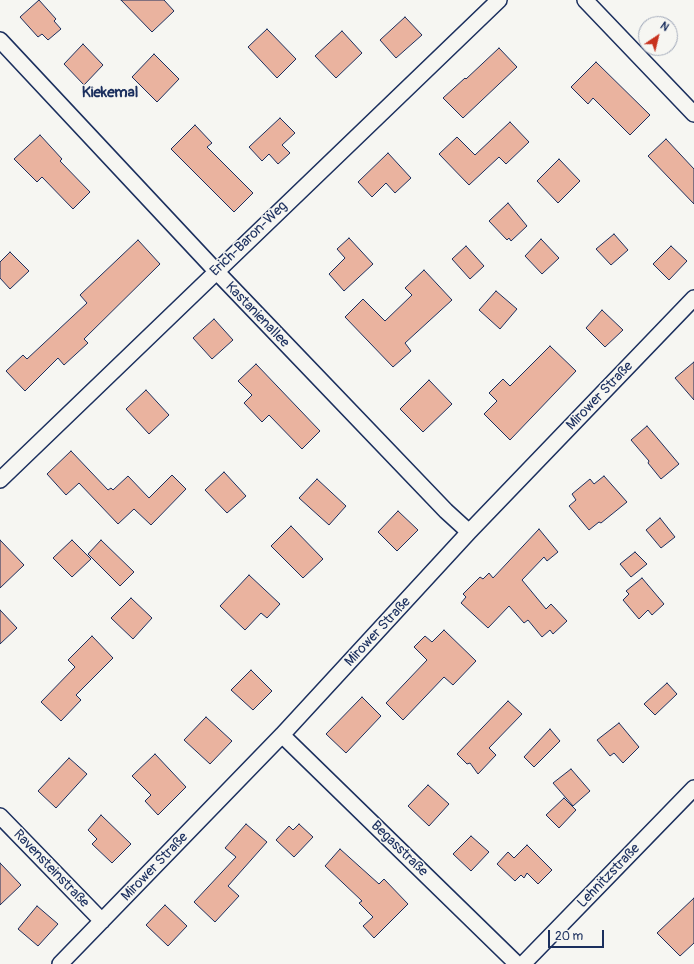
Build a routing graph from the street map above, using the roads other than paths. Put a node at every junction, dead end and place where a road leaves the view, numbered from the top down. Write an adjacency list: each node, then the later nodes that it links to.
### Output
1 (500, 0): 5 (street, Erich-Baron-Weg)
2 (585, 0): 4 (street)
3 (0, 40): 5 (street, Kastanienallee)
4 (694, 114)
5 (216, 271): 7 (street, Erich-Baron-Weg); 8 (street, Kastanienallee)
6 (694, 298): 8 (street, Mirower Straße)
7 (0, 480)
8 (470, 532): 9 (street, Mirower Straße)
9 (282, 735): 12 (street, Mirower Straße); 14 (street, Begasstraße)
10 (694, 788): 15 (street, Lehnitzstraße)
11 (0, 816): 12 (street, Ravensteinstraße)
12 (102, 921): 13 (street, Mirower Straße)
13 (60, 964)
14 (517, 964)
15 (523, 964)

